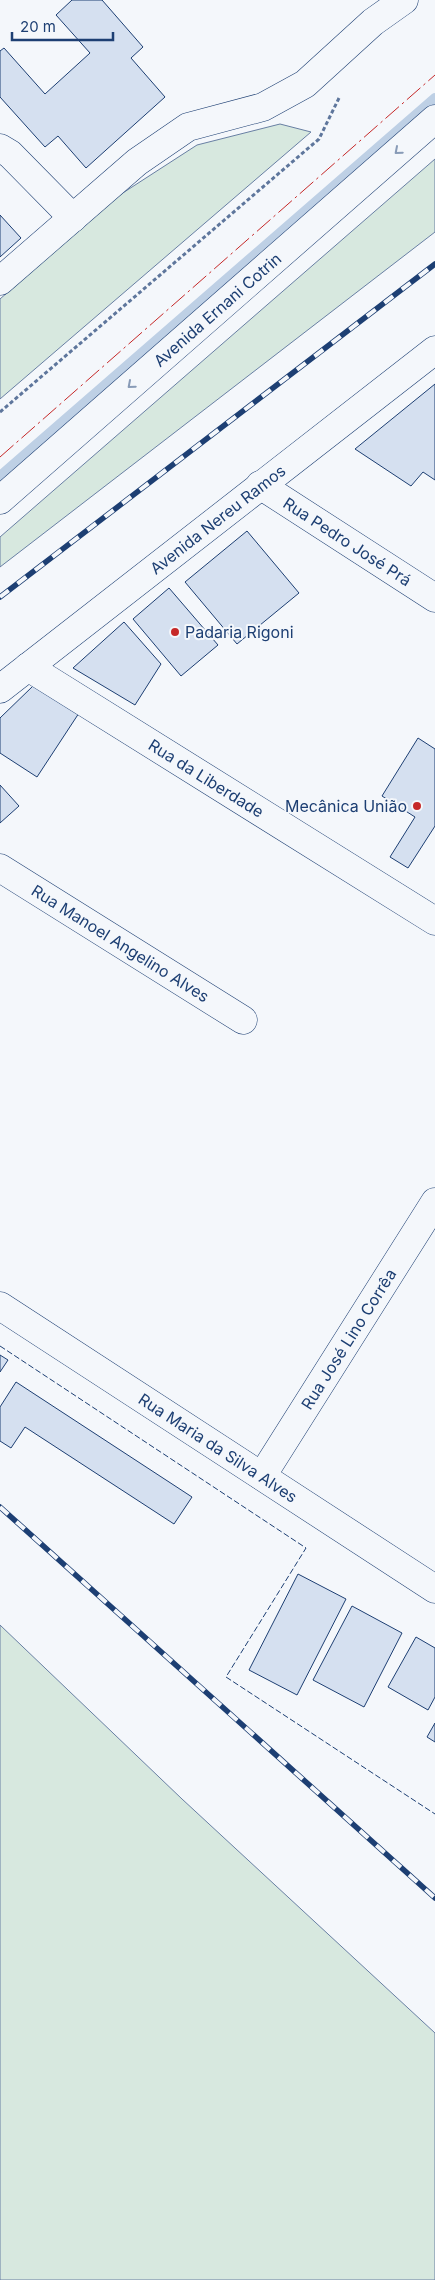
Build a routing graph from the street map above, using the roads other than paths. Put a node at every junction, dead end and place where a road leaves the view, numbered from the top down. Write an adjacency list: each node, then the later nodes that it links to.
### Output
1 (404, 0): 4 (street)
2 (435, 119): 8 (street, Avenida Ernani Cotrin, one-way to 8)
3 (0, 148): 4 (street)
4 (73, 218): 5 (street)
5 (0, 281)
6 (435, 350): 7 (street, Avenida Nereu Ramos)
7 (260, 485): 9 (street, Rua Pedro José Prá); 10 (street, Avenida Nereu Ramos)
8 (0, 500)
9 (435, 598)
10 (28, 667): 11 (street, Avenida Nereu Ramos); 13 (street, Rua da Liberdade)
11 (0, 689)
12 (0, 868): 14 (street, Rua Manoel Angelino Alves)
13 (435, 921)
14 (243, 1020)
15 (435, 1202): 17 (street, Rua José Lino Corrêa)
16 (0, 1306): 17 (street, Rua Maria da Silva Alves)
17 (262, 1476): 18 (street, Rua Maria da Silva Alves)
18 (435, 1589)

